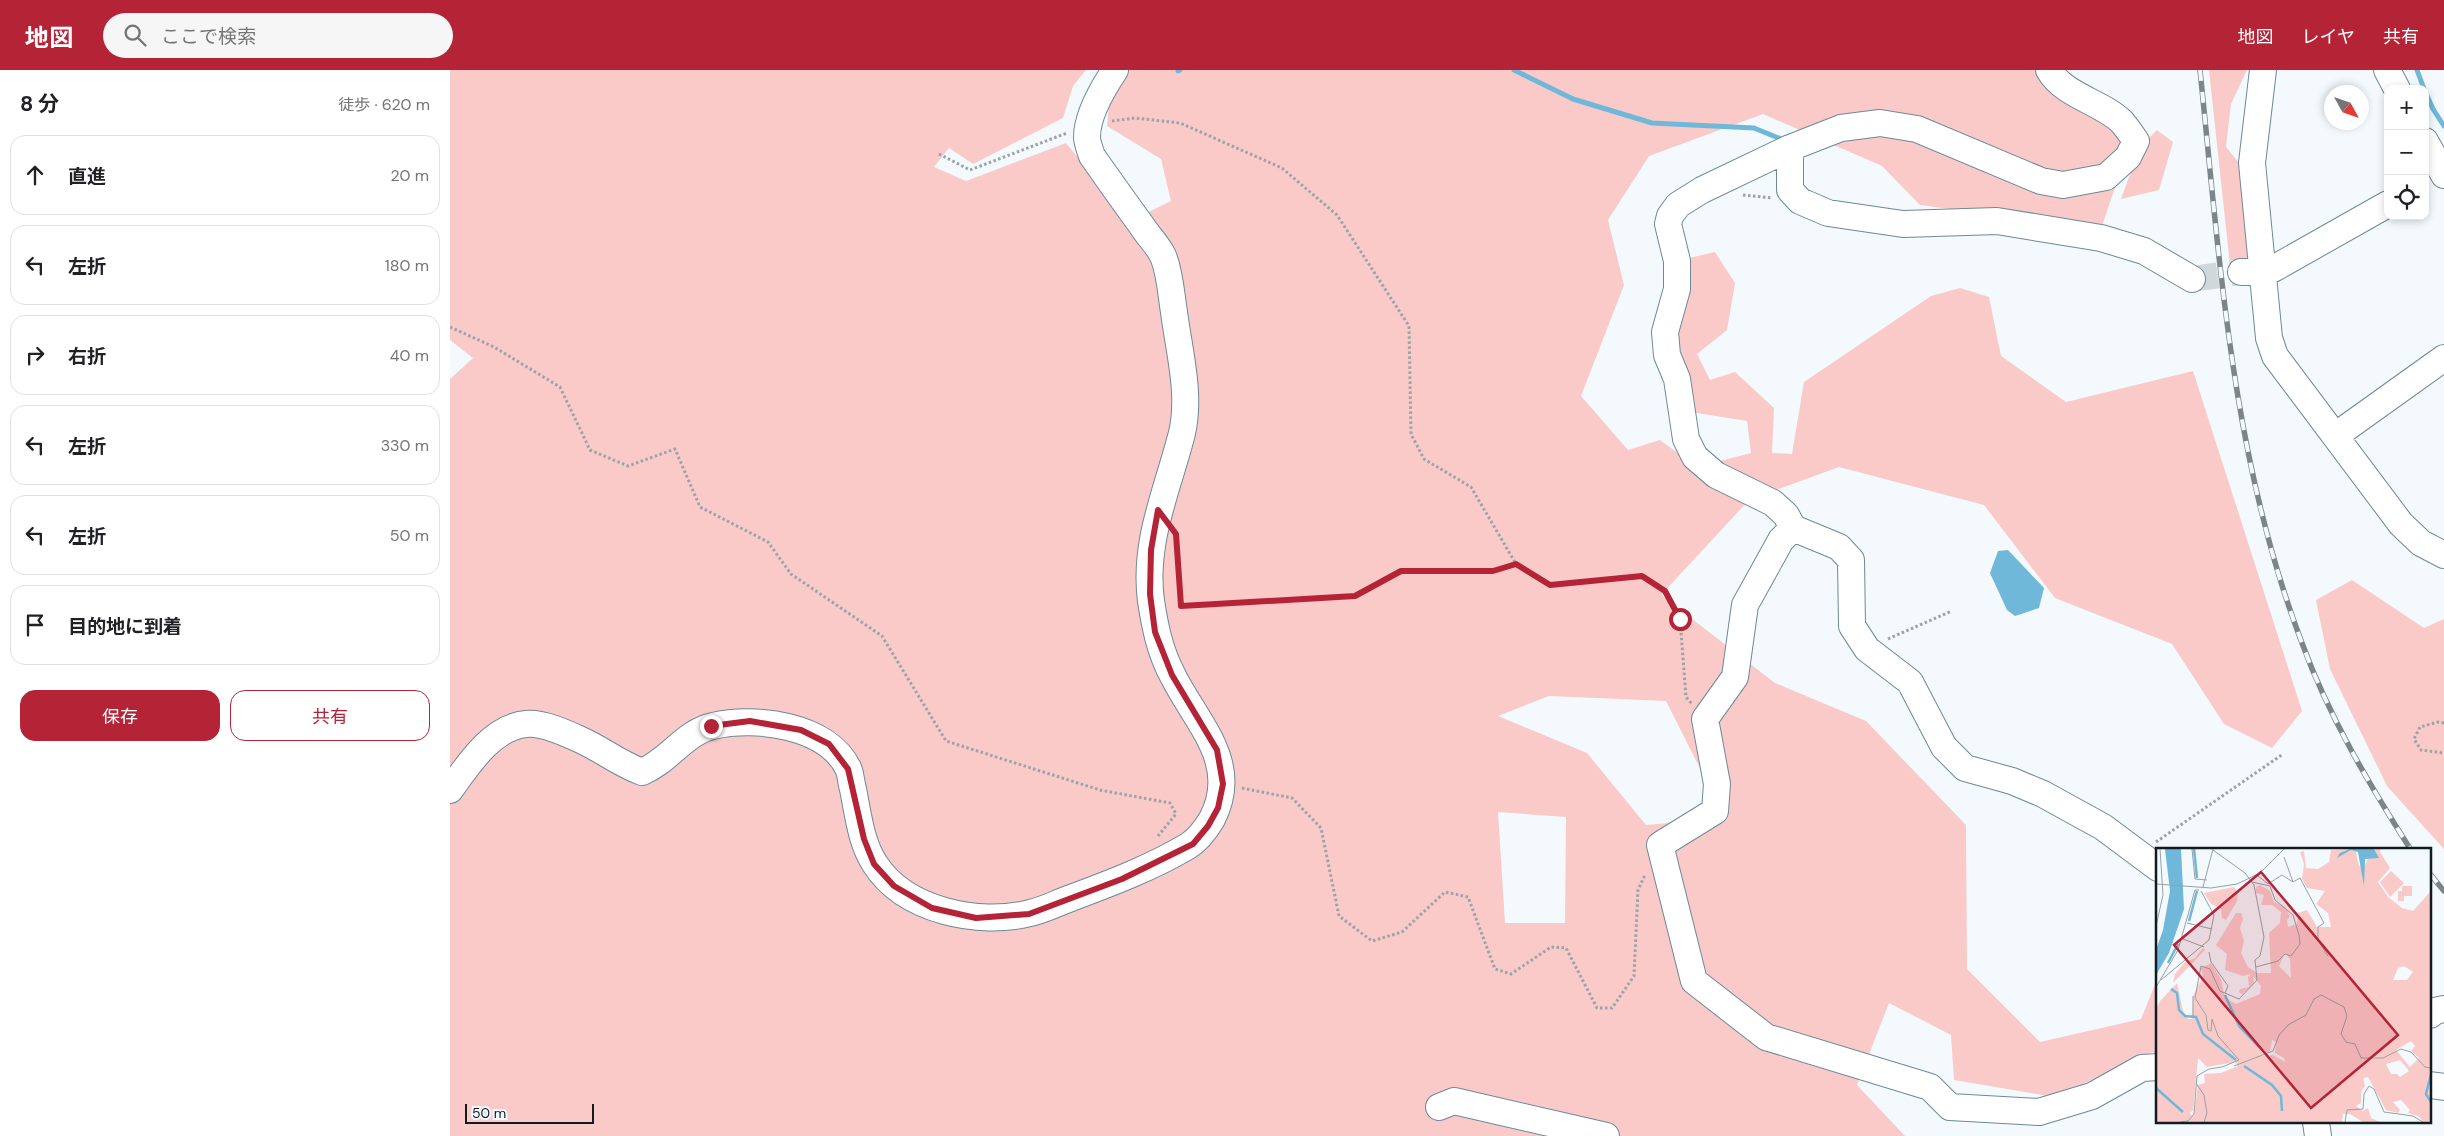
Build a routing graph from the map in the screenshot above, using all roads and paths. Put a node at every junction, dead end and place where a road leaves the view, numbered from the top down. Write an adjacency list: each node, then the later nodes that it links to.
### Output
1 (1115, 70): 6 (street)
2 (2049, 70): 7 (street)
3 (2263, 70): 12 (street)
4 (2388, 70): 5 (street)
5 (2395, 85)
6 (1088, 125): 9 (path); 17 (street); 20 (path)
7 (1790, 148): 13 (street); 18 (street)
8 (2429, 153): 10 (street)
9 (939, 154)
10 (2437, 177)
11 (2384, 206): 12 (street)
12 (2251, 271): 16 (street)
13 (2192, 279)
14 (450, 327): 29 (path)
15 (2444, 358): 16 (street)
16 (2335, 436): 19 (street)
17 (1158, 510): 20 (path); 27 (street)
18 (1793, 528): 22 (street); 23 (street)
19 (2444, 555)
20 (1516, 564): 23 (path)
21 (1952, 611): 22 (path)
22 (1867, 649): 32 (street)
23 (1705, 719): 30 (street)
24 (2444, 723): 25 (path)
25 (2444, 753)
26 (2282, 754): 31 (path)
27 (1223, 784): 28 (street); 30 (path)
28 (450, 790)
29 (1153, 839)
30 (1660, 844): 33 (street)
31 (2163, 848)
32 (2148, 860)
33 (2156, 1068)
34 (1439, 1107): 35 (street)
35 (1606, 1136)

